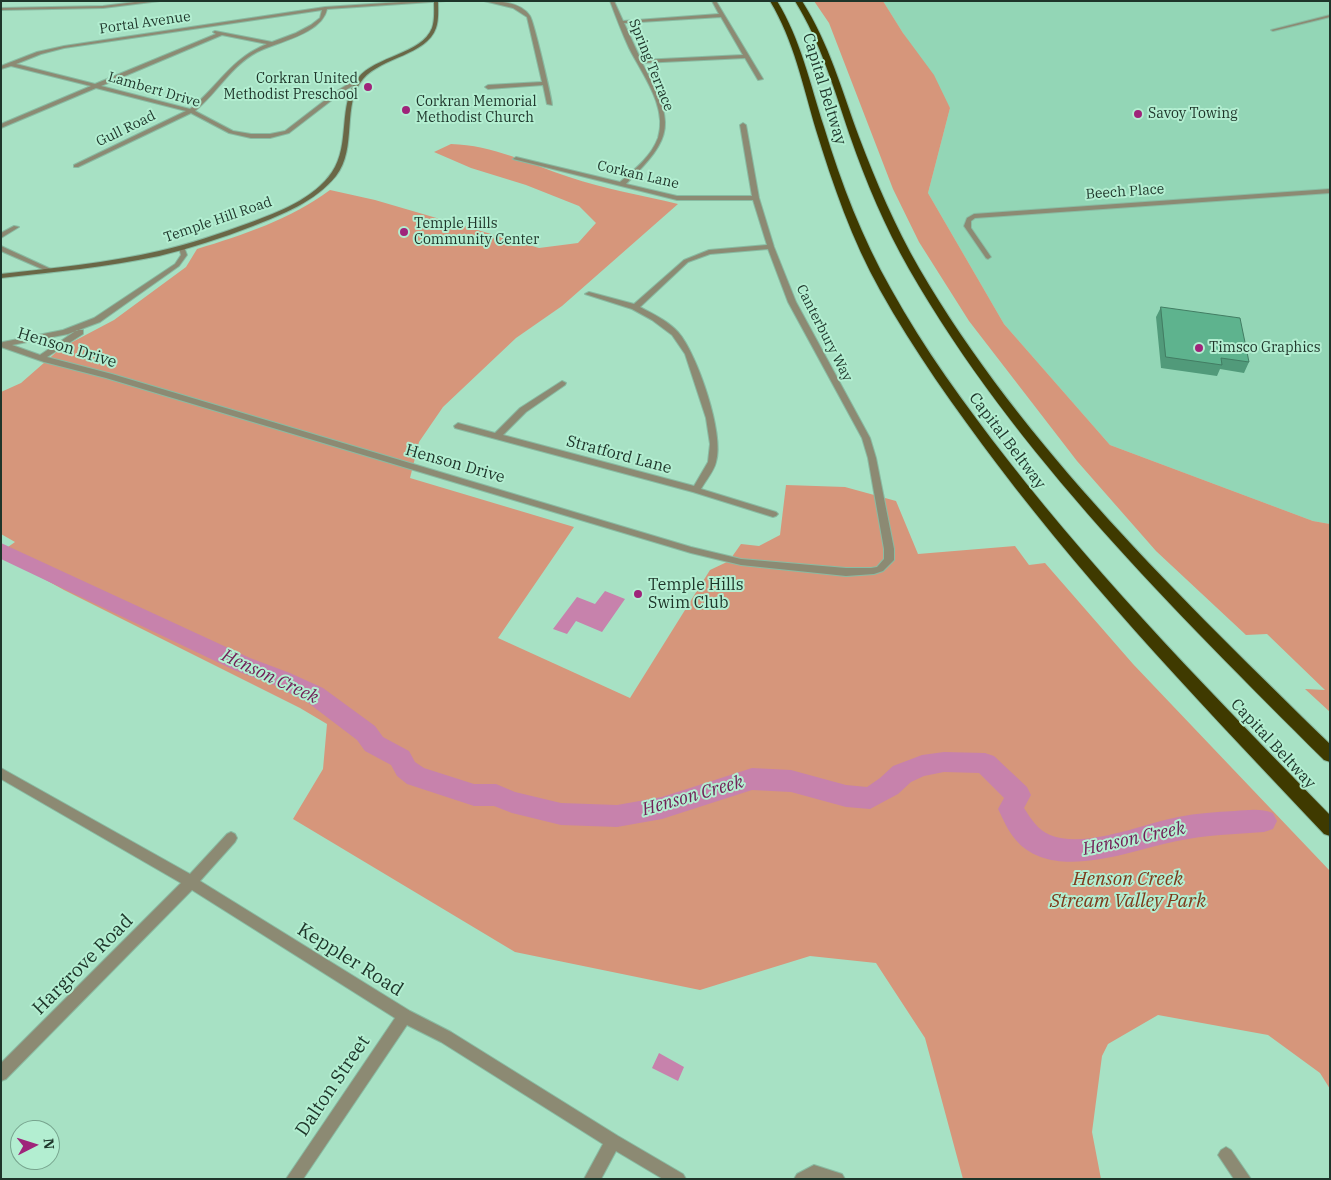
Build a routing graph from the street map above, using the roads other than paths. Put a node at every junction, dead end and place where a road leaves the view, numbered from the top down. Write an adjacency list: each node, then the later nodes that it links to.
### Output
1 (16, 1): 12 (street)
2 (89, 1): 13 (street)
3 (158, 1): 13 (street)
4 (436, 1): 5 (street, Portal Avenue); 14 (street, Portal Avenue); 27 (main road)
5 (444, 1)
6 (486, 1): 11 (street)
7 (612, 1): 18 (street, Spring Terrace)
8 (714, 1): 16 (street)
9 (773, 1): 62 (highway, Capital Beltway)
10 (798, 1): 60 (highway, Capital Beltway)
11 (505, 2): 29 (street)
12 (11, 8): 13 (street); 15 (street)
13 (88, 8)
14 (325, 8): 19 (street, Portal Avenue); 22 (street, Gull Road)
15 (1, 9)
16 (723, 16): 18 (street); 23 (street)
17 (1329, 17): 20 (street)
18 (622, 22): 24 (street, Spring Terrace)
19 (200, 26): 21 (street); 25 (street, Portal Avenue)
20 (1273, 30)
21 (222, 34): 22 (street); 30 (street)
22 (273, 44): 33 (street, Gull Road)
23 (746, 56): 24 (street); 28 (street)
24 (640, 62): 38 (street, Spring Terrace)
25 (11, 64): 26 (street, Portal Avenue); 30 (street, Lambert Drive)
26 (1, 68)
27 (360, 79): 33 (street, Lambert Drive); 45 (main road, Temple Hill Road)
28 (760, 79)
29 (546, 83): 31 (street); 32 (street)
30 (97, 86): 33 (street, Lambert Drive); 35 (street)
31 (488, 87)
32 (550, 104)
33 (191, 111): 37 (street, Gull Road)
34 (743, 125): 40 (street, Canterbury Way)
35 (1, 126)
36 (516, 159): 38 (street, Corkan Lane)
37 (76, 166)
38 (622, 184): 40 (street, Corkan Lane)
39 (1330, 191): 46 (street, Beech Place)
40 (756, 198): 43 (street, Canterbury Way)
41 (16, 227): 42 (street)
42 (1, 236)
43 (771, 247): 50 (street); 59 (street, Canterbury Way)
44 (1, 248): 47 (street)
45 (182, 248): 47 (main road, Temple Hill Road); 51 (street)
46 (988, 257)
47 (52, 270): 48 (main road, Temple Hill Road)
48 (1, 276)
49 (589, 294): 50 (street)
50 (635, 308): 57 (street)
51 (97, 320): 52 (street); 53 (street)
52 (3, 344): 53 (street, Henson Drive)
53 (40, 358): 59 (street, Henson Drive)
54 (562, 382): 56 (street)
55 (458, 426): 56 (street, Stratford Lane)
56 (497, 436): 57 (street, Stratford Lane)
57 (696, 490): 58 (street, Stratford Lane)
58 (773, 514)
59 (889, 549)
60 (1330, 755)
61 (1, 773): 64 (street, Keppler Road)
62 (1330, 828)
63 (231, 838): 64 (street, Hargrove Road)
64 (191, 882): 65 (street, Keppler Road); 66 (street, Hargrove Road)
65 (405, 1016): 67 (street, Keppler Road); 69 (street, Dalton Street)
66 (1, 1074)
67 (613, 1141): 70 (street); 71 (street, Keppler Road)
68 (1226, 1156): 74 (street)
69 (294, 1179)
70 (592, 1179)
71 (678, 1179)
72 (802, 1179): 73 (street)
73 (837, 1179)
74 (1243, 1179)

